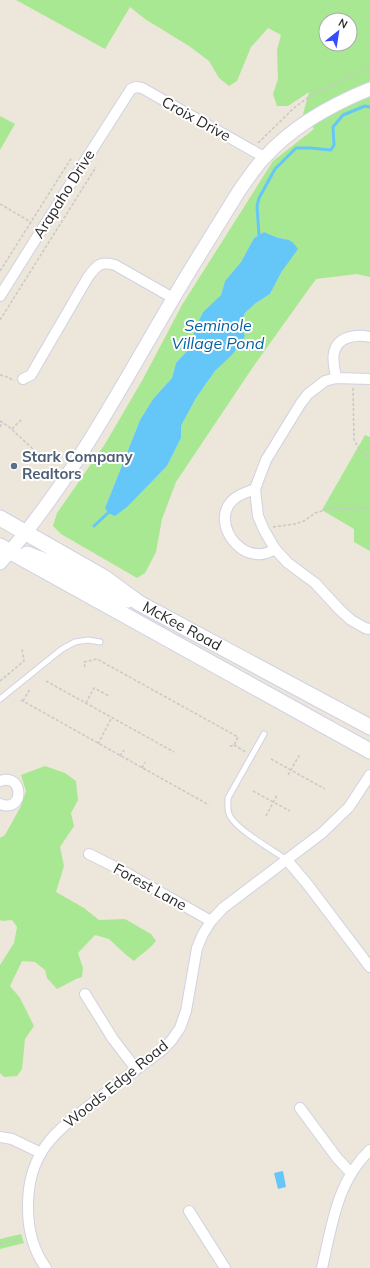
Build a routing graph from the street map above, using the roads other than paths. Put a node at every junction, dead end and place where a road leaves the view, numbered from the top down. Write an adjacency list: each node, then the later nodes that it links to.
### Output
1 (370, 89): 3 (street)
2 (128, 92): 3 (street, Croix Drive); 4 (street, Arapaho Drive)
3 (264, 157): 5 (street)
4 (0, 296)
5 (173, 298): 8 (street); 12 (street)
6 (370, 337): 7 (street)
7 (336, 378): 9 (street); 10 (street)
8 (23, 379)
9 (370, 379)
10 (255, 489): 13 (street); 13 (street)
11 (0, 518): 12 (main road, McKee Road)
12 (26, 533): 14 (street); 15 (main road, McKee Road)
13 (275, 549): 16 (street)
14 (3, 554): 15 (main road); 21 (main road, McKee Road)
15 (139, 603): 19 (main road, McKee Road)
16 (370, 629)
17 (100, 642): 18 (lane)
18 (0, 699)
19 (370, 727)
20 (264, 734): 26 (lane)
21 (370, 750)
22 (370, 775): 26 (street, Woods Edge Road)
23 (1, 779): 24 (street)
24 (0, 804)
25 (89, 854): 27 (street, Forest Lane)
26 (287, 860): 27 (street, Woods Edge Road); 28 (street)
27 (211, 921): 30 (street, Woods Edge Road)
28 (370, 968)
29 (85, 994): 30 (street)
30 (136, 1069): 34 (street, Woods Edge Road)
31 (300, 1108): 35 (street)
32 (0, 1137): 34 (street)
33 (370, 1150): 35 (street)
34 (41, 1153): 37 (street, Woods Edge Road)
35 (351, 1173): 39 (street)
36 (189, 1211): 38 (street)
37 (46, 1268)
38 (225, 1268)
39 (322, 1268)

